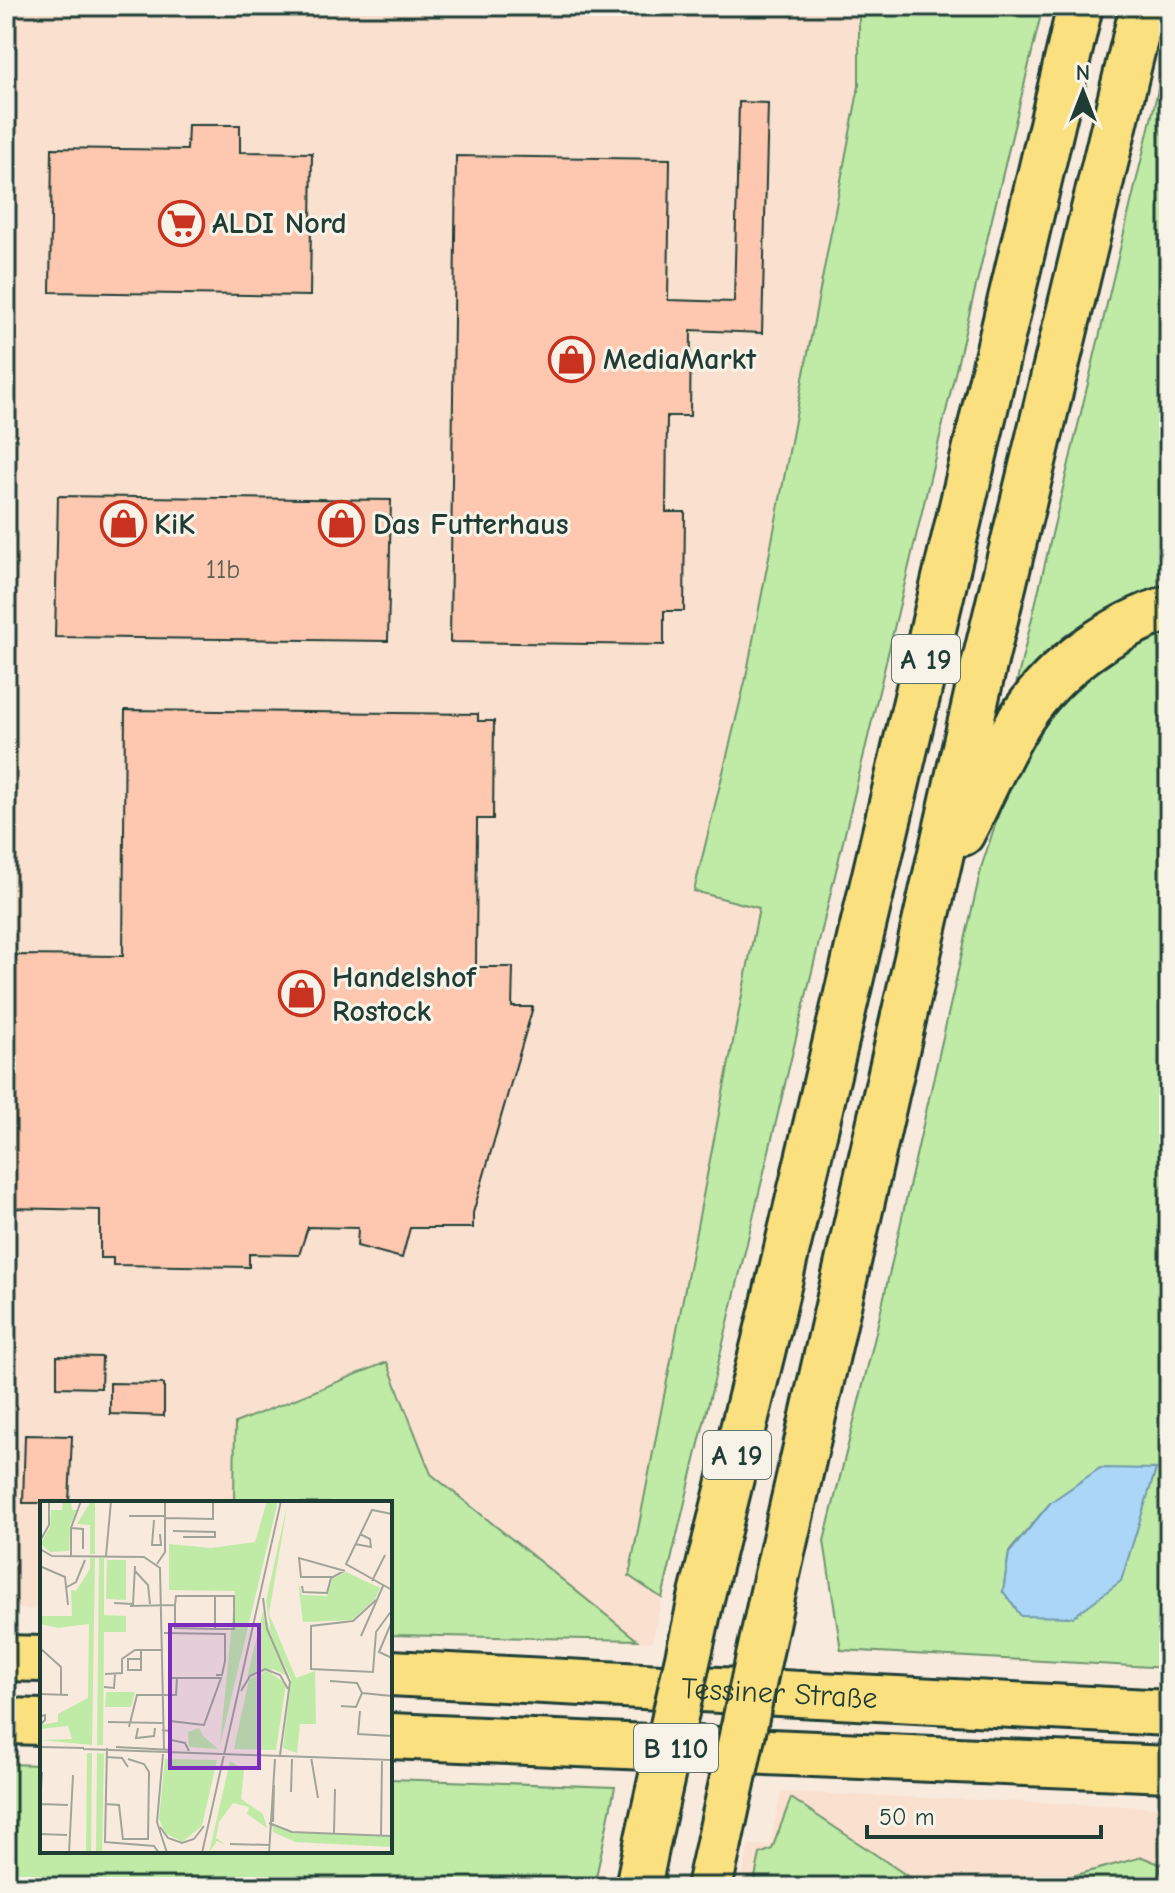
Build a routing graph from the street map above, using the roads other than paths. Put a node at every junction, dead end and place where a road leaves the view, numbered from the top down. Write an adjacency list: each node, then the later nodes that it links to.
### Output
1 (1080, 6): 13 (main road, A 19, bridge)
2 (1143, 6): 4 (main road, A 19)
3 (1169, 608): 4 (main road)
4 (937, 881): 14 (main road, A 19, bridge)
5 (6, 1658): 6 (main road)
6 (40, 1659)
7 (392, 1673): 8 (main road, Tessiner Straße / B 110)
8 (1169, 1713)
9 (6, 1721): 10 (main road)
10 (40, 1722)
11 (392, 1736): 12 (main road, Tessiner Straße / B 110)
12 (1169, 1769)
13 (638, 1887)
14 (709, 1887)

